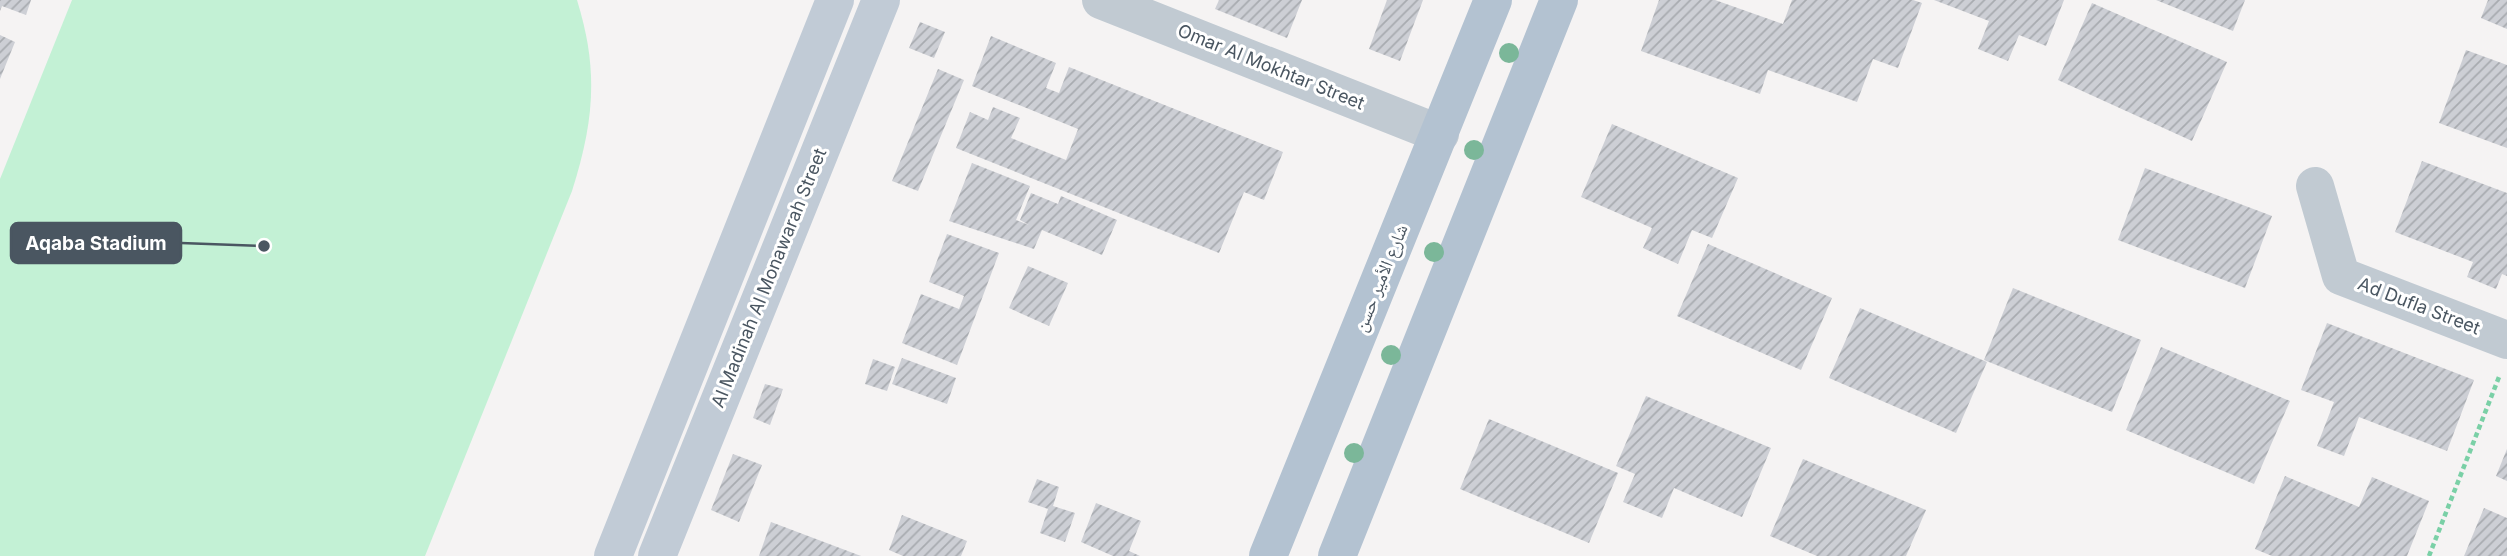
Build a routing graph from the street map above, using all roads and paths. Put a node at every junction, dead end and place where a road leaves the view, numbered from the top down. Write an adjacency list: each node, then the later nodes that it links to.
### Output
1 (835, 0): 6 (main road)
2 (881, 0): 11 (main road, Al Madinah Al Monawarah Street)
3 (1101, 0): 7 (street, Omar Al Mokhtar Street)
4 (1493, 0): 7 (main road, شارع الأمير حسن)
5 (1559, 0): 13 (main road)
6 (818, 18): 10 (main road)
7 (1440, 134): 12 (main road, شارع الأمير حسن)
8 (2315, 186): 9 (street, Ad Dufla Street)
9 (2505, 354): 14 (path)
10 (613, 556)
11 (657, 556)
12 (1268, 556)
13 (1337, 556)
14 (2429, 556)

